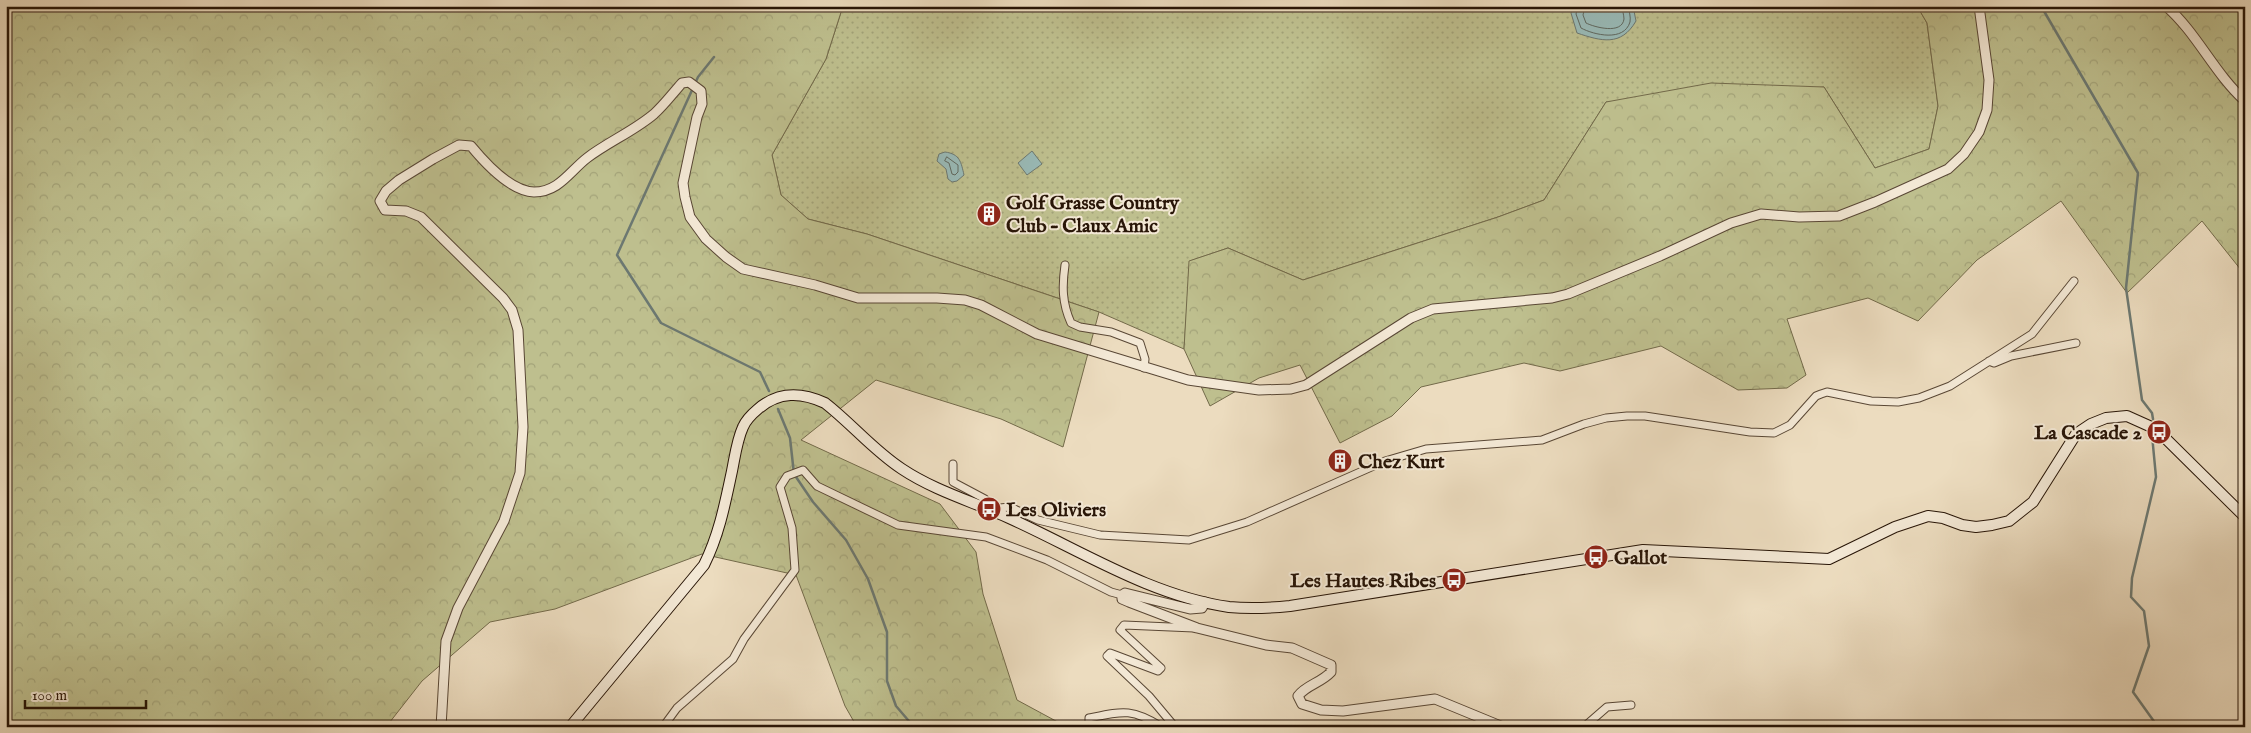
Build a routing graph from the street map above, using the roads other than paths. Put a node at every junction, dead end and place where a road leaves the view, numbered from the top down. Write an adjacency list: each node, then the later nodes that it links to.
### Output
1 (1979, 6): 10 (street)
2 (2166, 6): 5 (street)
3 (2241, 6): 4 (street)
4 (2245, 11)
5 (2245, 102)
6 (1065, 265): 10 (street)
7 (2074, 281): 9 (street)
8 (2076, 343): 9 (street)
9 (1989, 361): 12 (street)
10 (1144, 368): 18 (street)
11 (953, 464): 12 (street)
12 (989, 509): 15 (main road); 19 (main road)
13 (2245, 517): 15 (main road)
14 (1122, 594): 15 (street); 16 (street); 20 (street)
15 (1205, 602)
16 (1197, 628): 23 (street); 24 (street)
17 (1631, 705): 25 (street)
18 (441, 727)
19 (570, 727)
20 (663, 727)
21 (1095, 727): 22 (street)
22 (1162, 727)
23 (1175, 727)
24 (1503, 727)
25 (1584, 727)

